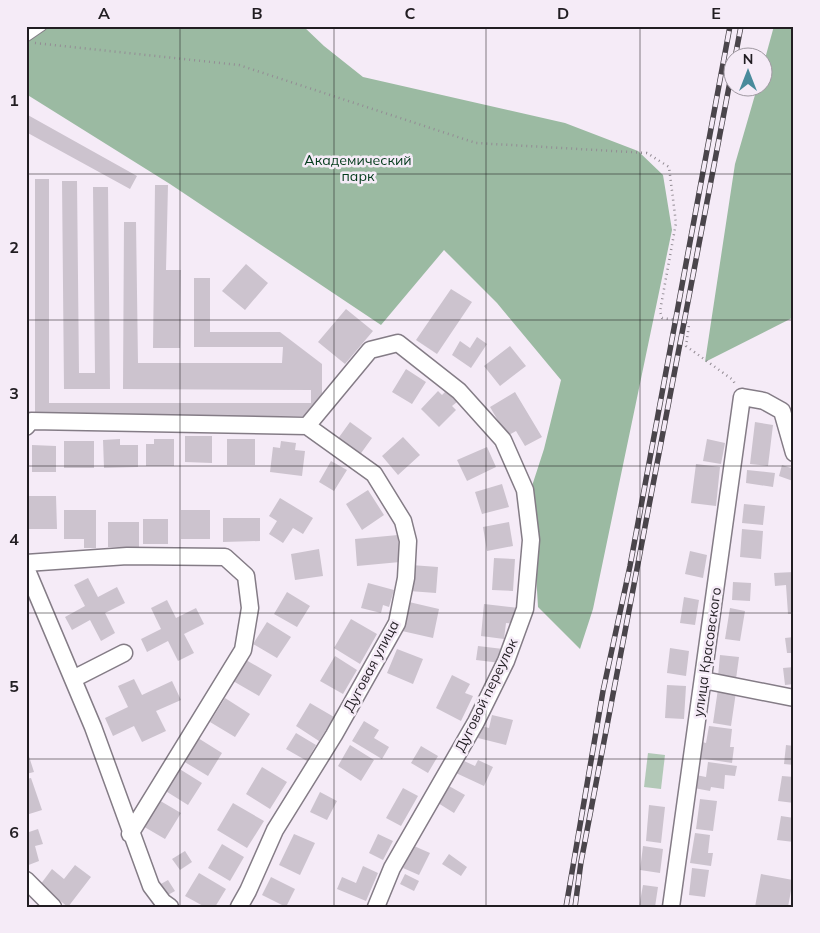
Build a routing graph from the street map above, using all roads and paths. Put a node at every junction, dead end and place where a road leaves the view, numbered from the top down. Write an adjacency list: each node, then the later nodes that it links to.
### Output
1 (42, 26): 2 (lane)
2 (26, 38)
3 (26, 42): 4 (path)
4 (742, 397): 7 (street); 12 (street, улица Красовского)
5 (307, 426): 6 (street); 18 (street, Дуговая улица); 19 (street, Дуговой переулок)
6 (26, 427)
7 (794, 453)
8 (26, 563): 14 (street)
9 (26, 568): 11 (street)
10 (124, 653): 11 (street)
11 (73, 679): 14 (street)
12 (703, 680): 13 (street); 20 (street, улица Красовского)
13 (794, 698)
14 (130, 834): 17 (street)
15 (26, 880): 16 (street)
16 (52, 907)
17 (170, 907)
18 (239, 907)
19 (376, 907)
20 (671, 907)

